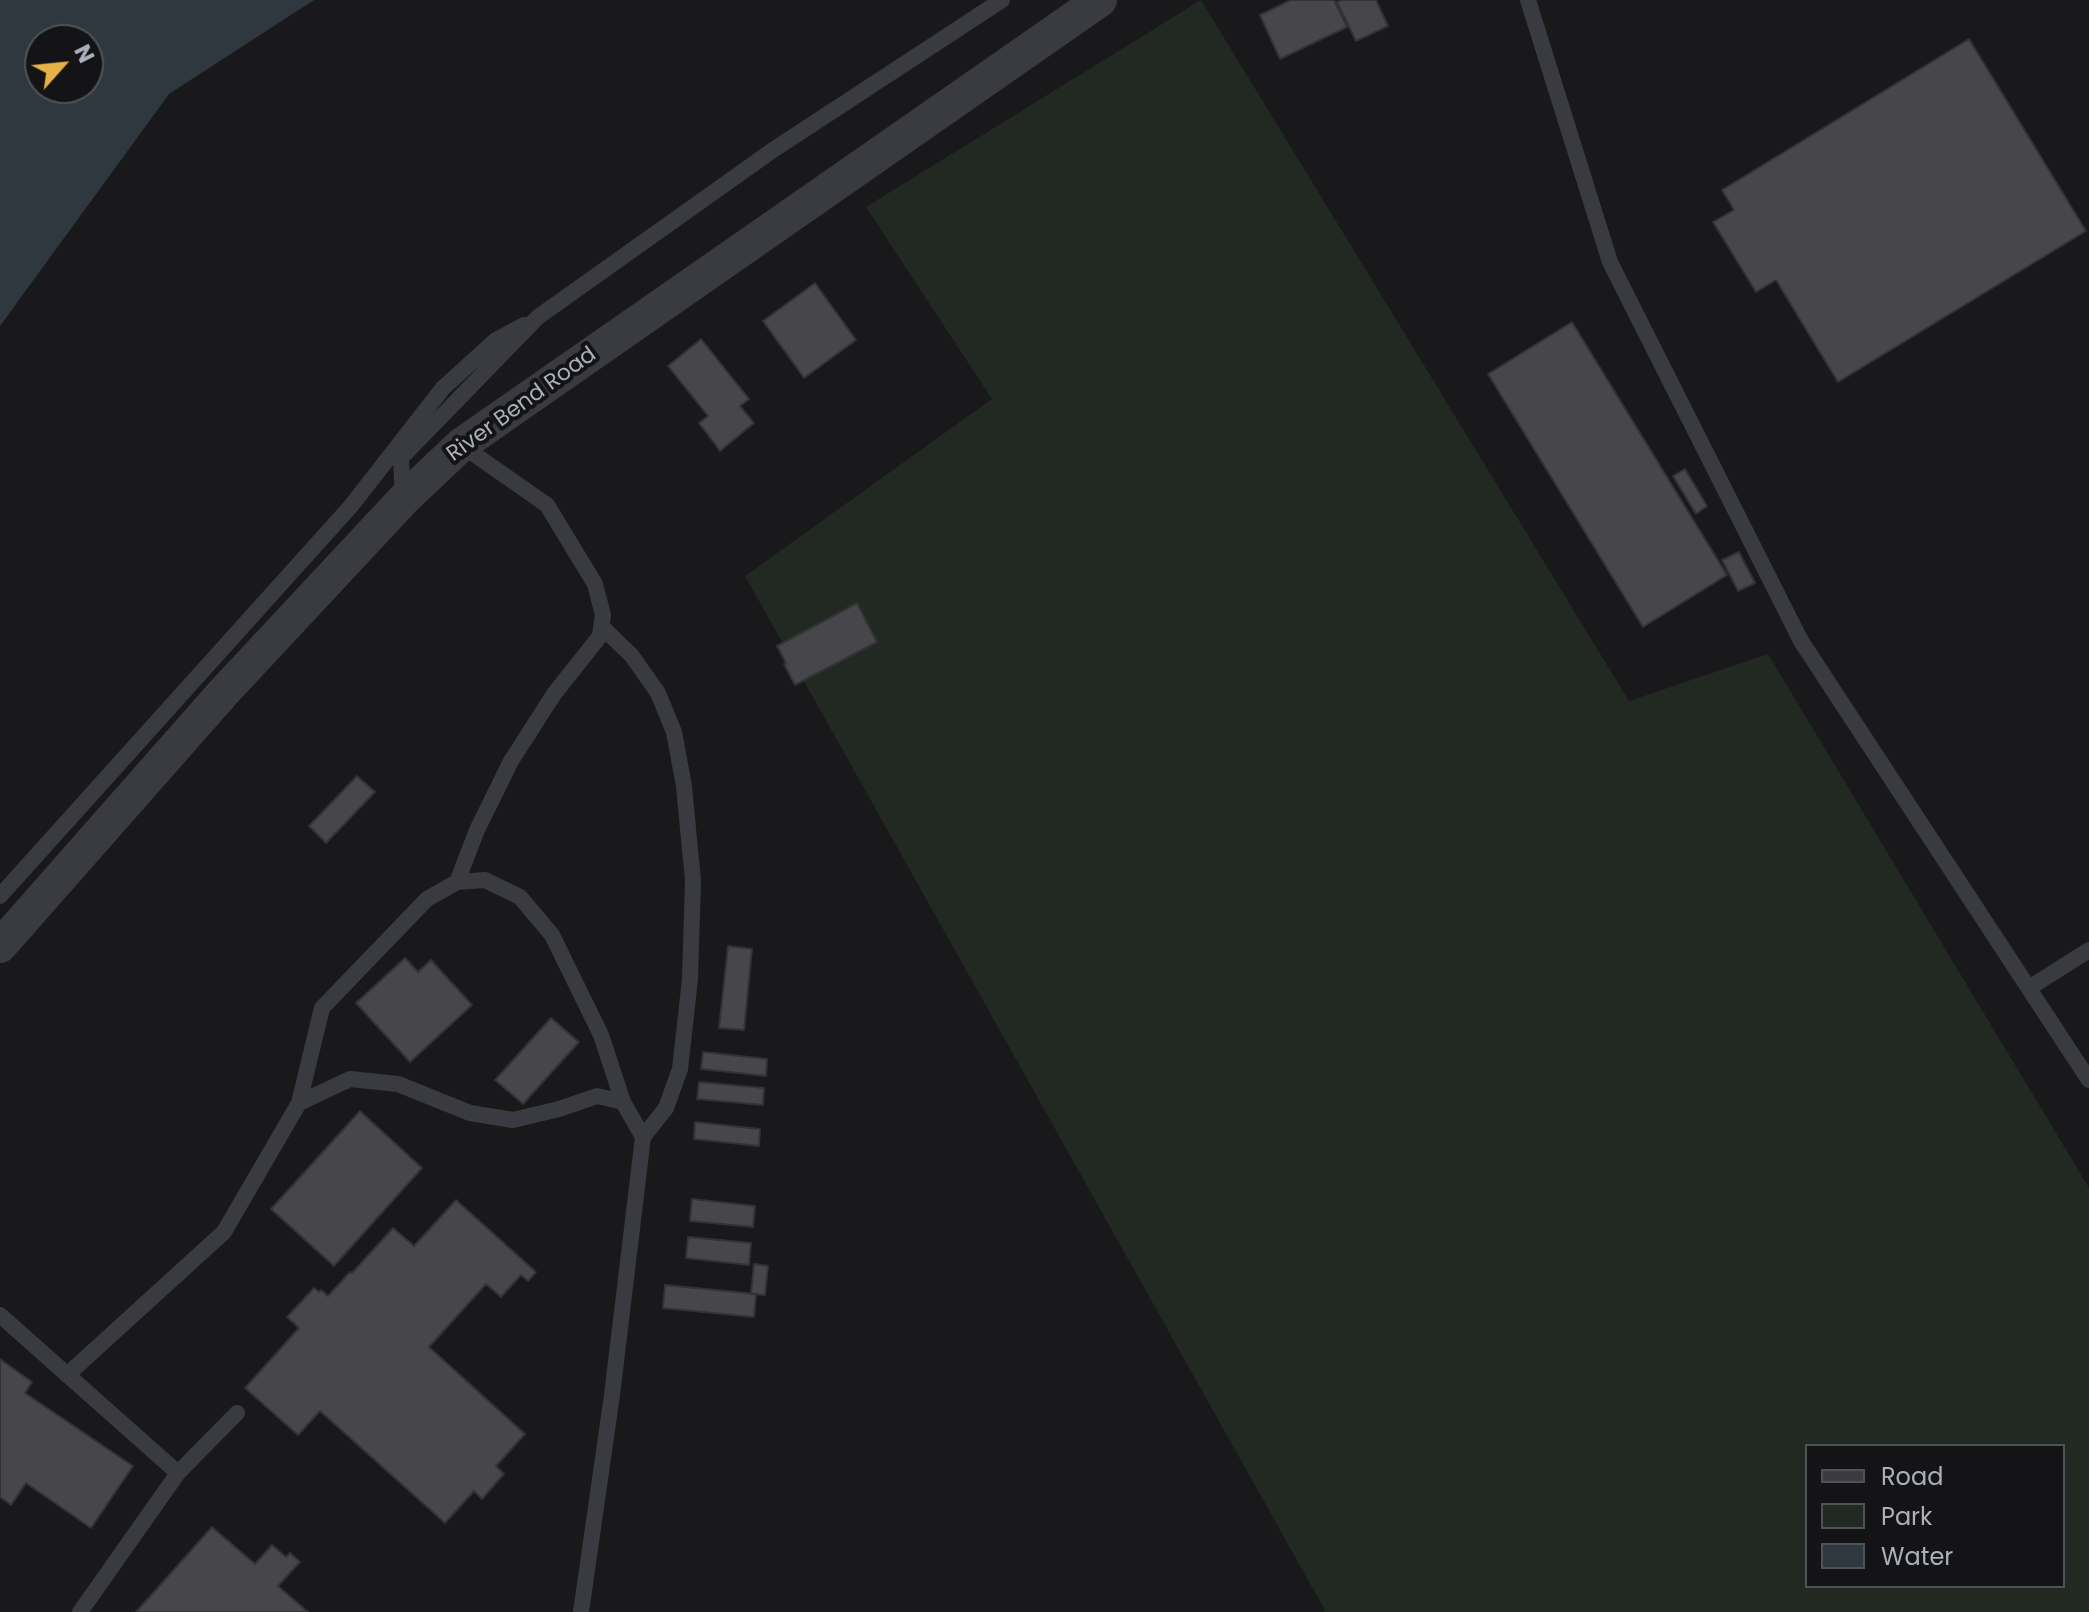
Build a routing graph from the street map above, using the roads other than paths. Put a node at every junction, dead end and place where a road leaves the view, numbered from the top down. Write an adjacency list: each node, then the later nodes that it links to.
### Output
1 (1002, 0): 4 (lane)
2 (1100, 0): 5 (street, River Bend Road)
3 (1528, 0): 12 (lane)
4 (538, 317): 6 (lane); 9 (lane)
5 (461, 445): 6 (street, River Bend Road); 7 (lane)
6 (404, 499): 10 (street, River Bend Road)
7 (602, 627): 8 (lane); 16 (lane)
8 (457, 882): 14 (lane); 15 (lane)
9 (0, 896)
10 (0, 946)
11 (2089, 950): 12 (lane)
12 (2029, 988): 13 (lane)
13 (2089, 1080)
14 (623, 1102): 15 (lane); 16 (lane)
15 (299, 1103): 18 (lane)
16 (643, 1137): 22 (lane)
17 (0, 1315): 18 (lane)
18 (67, 1375): 20 (lane)
19 (237, 1413): 20 (lane)
20 (178, 1473): 21 (lane)
21 (80, 1612)
22 (581, 1612)

